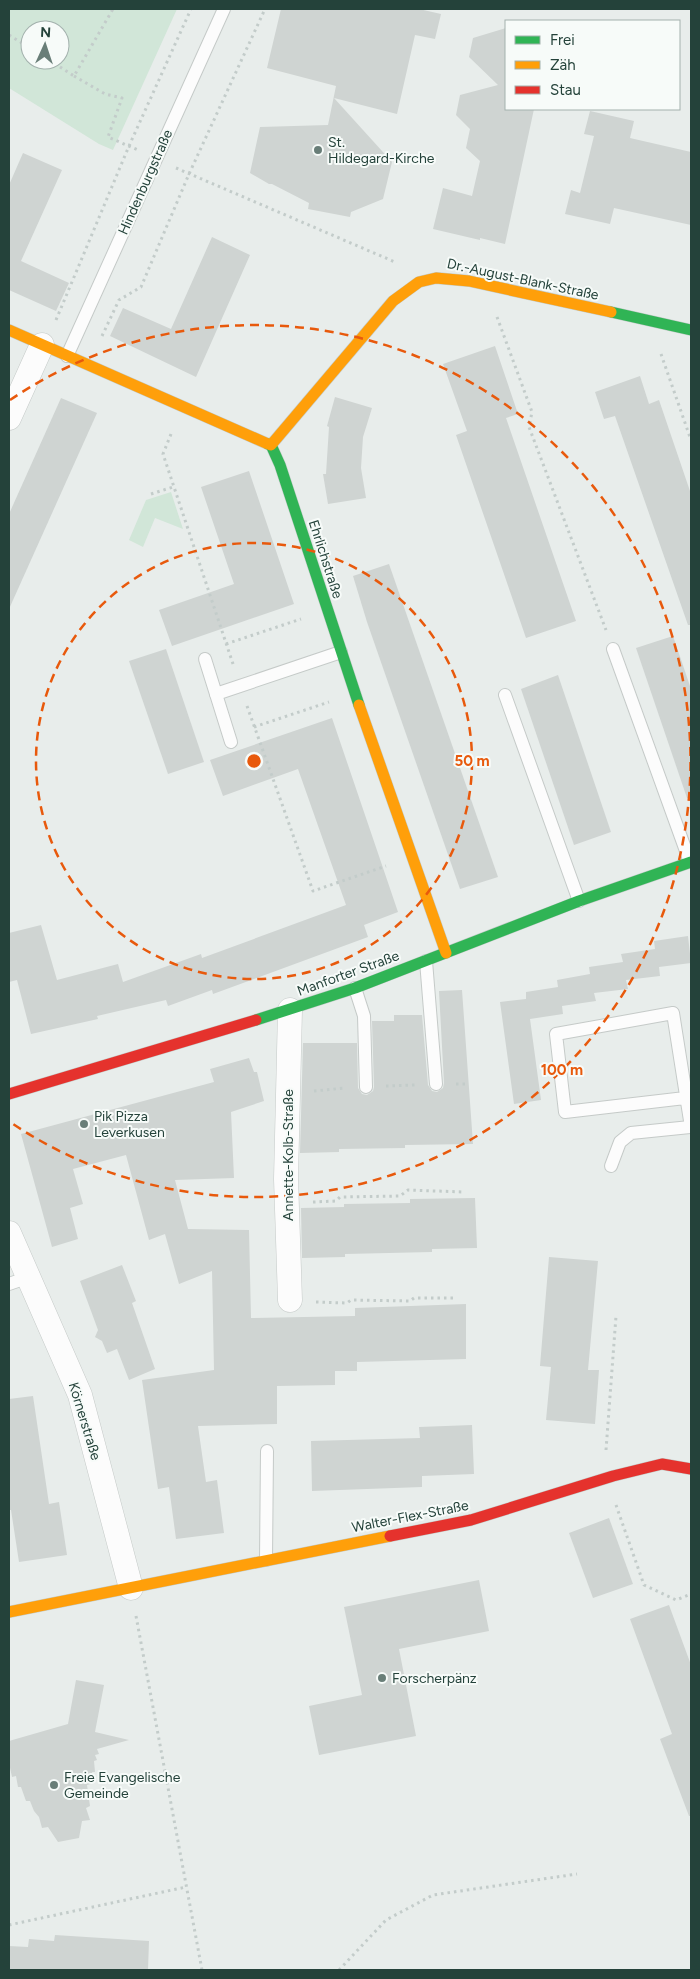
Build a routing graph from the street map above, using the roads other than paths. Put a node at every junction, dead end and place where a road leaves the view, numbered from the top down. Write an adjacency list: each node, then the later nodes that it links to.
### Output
1 (224, 9): 5 (lane, Hindenburgstraße)
2 (9, 330): 4 (street)
3 (691, 330): 7 (street, Dr.-August-Blank-Straße)
4 (47, 337): 5 (street); 6 (street)
5 (67, 356): 7 (street)
6 (9, 418)
7 (271, 445): 9 (street, Ehrlichstraße)
8 (613, 649): 14 (lane)
9 (341, 652): 11 (lane); 16 (street, Ehrlichstraße)
10 (205, 659): 11 (lane)
11 (216, 694): 13 (lane)
12 (505, 696): 15 (lane)
13 (231, 742)
14 (691, 862): 15 (street, Manforter Straße)
15 (579, 902): 16 (street, Manforter Straße)
16 (446, 953): 17 (street, Manforter Straße)
17 (426, 961): 18 (street, Manforter Straße); 20 (lane)
18 (355, 988): 19 (street, Manforter Straße); 21 (lane)
19 (290, 1010): 22 (street, Manforter Straße); 28 (street, Annette-Kolb-Straße)
20 (436, 1084)
21 (366, 1087)
22 (9, 1094)
23 (686, 1098): 23 (lane); 24 (lane)
24 (691, 1127): 25 (lane)
25 (611, 1166)
26 (9, 1233): 27 (street, Körnerstraße)
27 (19, 1280): 32 (street, Körnerstraße)
28 (290, 1300)
29 (267, 1451): 31 (lane)
30 (691, 1470): 31 (street, Walter-Flex-Straße)
31 (266, 1560): 32 (street, Walter-Flex-Straße)
32 (131, 1588): 33 (street, Walter-Flex-Straße)
33 (9, 1612)

